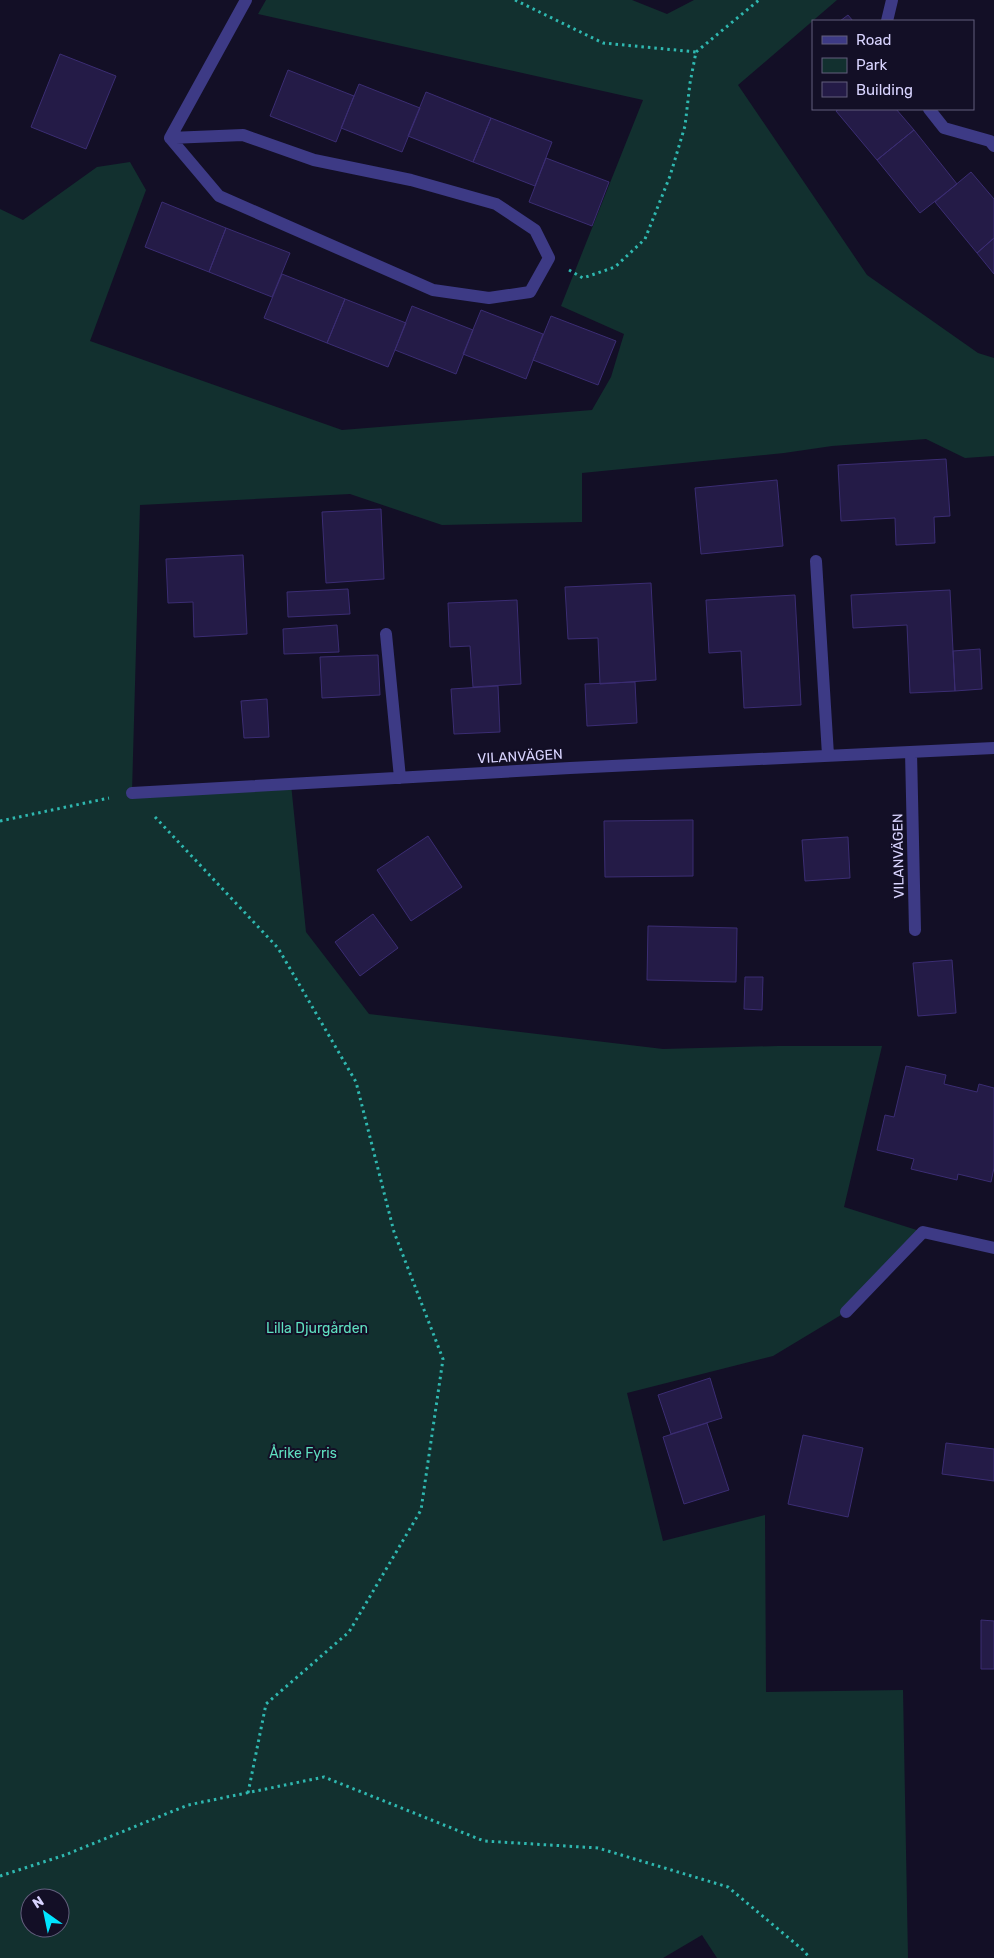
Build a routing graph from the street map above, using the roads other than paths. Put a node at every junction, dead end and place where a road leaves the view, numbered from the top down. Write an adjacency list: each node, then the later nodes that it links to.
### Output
1 (246, 0): 5 (street)
2 (892, 0): 3 (street)
3 (887, 20)
4 (930, 110): 6 (street)
5 (170, 138): 5 (street)
6 (994, 146)
7 (816, 561): 11 (street)
8 (386, 634): 12 (street)
9 (994, 748): 10 (street, VILANVÄGEN)
10 (911, 752): 11 (street, VILANVÄGEN); 14 (street, VILANVÄGEN)
11 (828, 756): 12 (street, VILANVÄGEN)
12 (400, 778): 13 (street, VILANVÄGEN)
13 (132, 793)
14 (915, 930)
15 (994, 1248): 16 (street)
16 (846, 1312)

